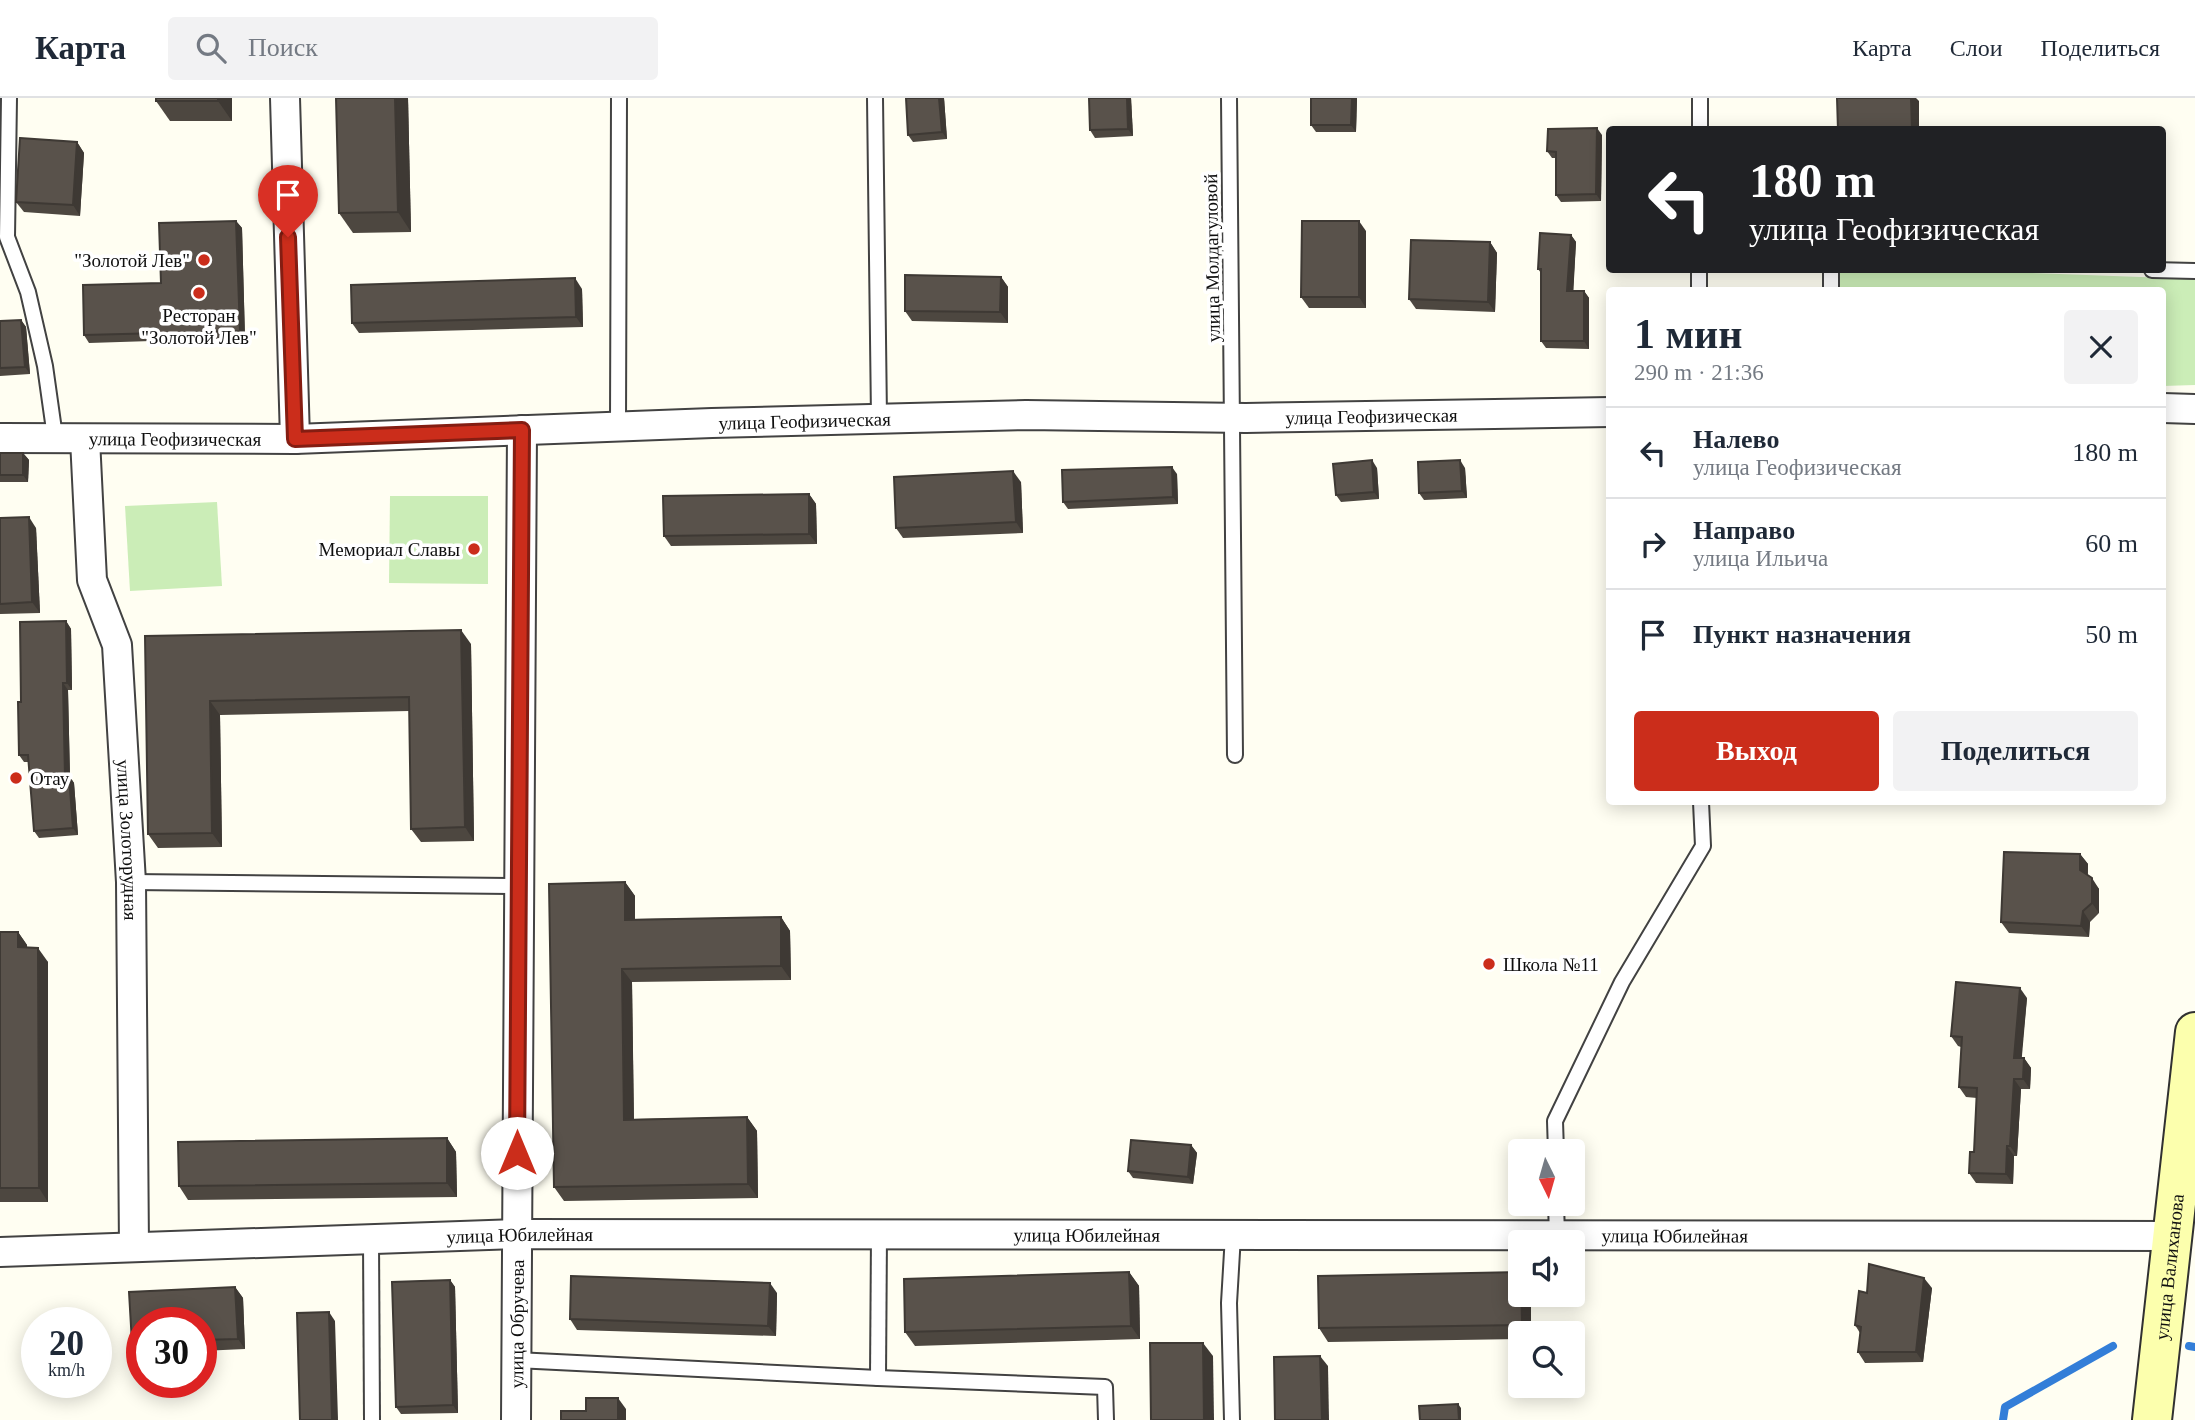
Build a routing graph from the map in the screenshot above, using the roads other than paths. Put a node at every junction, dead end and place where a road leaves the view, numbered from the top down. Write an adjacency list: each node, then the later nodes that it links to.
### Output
1 (9, 98): 17 (lane)
2 (285, 98): 20 (street)
3 (619, 98): 15 (lane)
4 (875, 98): 13 (lane)
5 (1229, 98): 14 (lane, улица Молдагуловой)
6 (1700, 98): 7 (lane)
7 (1700, 126)
8 (2166, 270): 9 (lane)
9 (2195, 271)
10 (2166, 408): 11 (street)
11 (2195, 409)
12 (1606, 412): 14 (street, улица Геофизическая)
13 (879, 418): 14 (street, улица Геофизическая); 15 (street, улица Геофизическая)
14 (1233, 418): 21 (lane, улица Молдагуловой)
15 (618, 426): 16 (street, улица Геофизическая)
16 (522, 430): 20 (street, улица Геофизическая); 24 (street, улица Обручева)
17 (55, 437): 18 (street, улица Геофизическая); 19 (street, улица Геофизическая)
18 (0, 438)
19 (85, 439): 20 (street, улица Геофизическая); 23 (street, улица Золоторудная)
20 (295, 439)
21 (1235, 755)
22 (1700, 805): 26 (lane)
23 (131, 882): 24 (lane); 34 (street, улица Золоторудная)
24 (520, 886): 27 (street, улица Обручева)
25 (2195, 1032): 32 (main road, улица Валиханова)
26 (1556, 1139)
27 (517, 1234): 28 (street, улица Юбилейная); 33 (street, улица Юбилейная); 36 (street, улица Обручева)
28 (879, 1234): 29 (street, улица Юбилейная); 37 (lane)
29 (1233, 1235): 30 (street, улица Юбилейная); 41 (lane)
30 (1508, 1235)
31 (1585, 1235): 32 (street, улица Юбилейная)
32 (2172, 1236): 42 (main road, улица Валиханова)
33 (371, 1239): 34 (street, улица Юбилейная); 38 (lane)
34 (134, 1247): 35 (street, улица Юбилейная)
35 (0, 1252)
36 (516, 1360): 37 (lane); 39 (street, улица Обручева)
37 (878, 1378): 40 (lane)
38 (372, 1420)
39 (516, 1420)
40 (1106, 1420)
41 (1232, 1420)
42 (2152, 1420)

